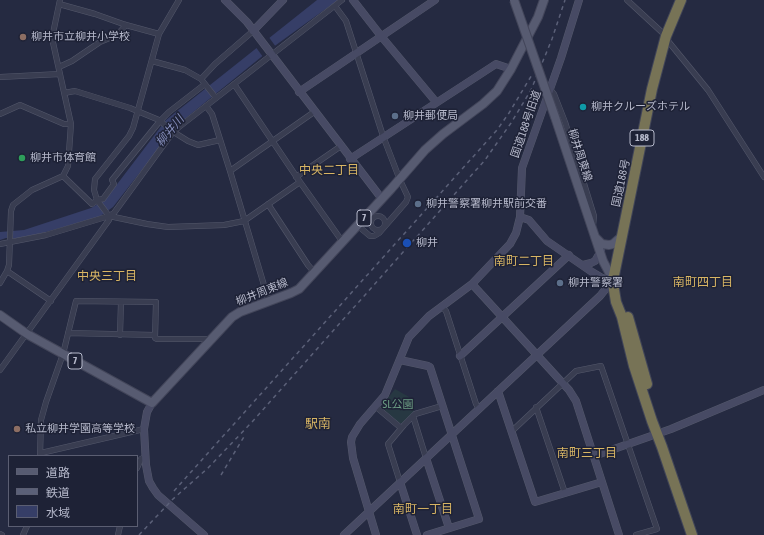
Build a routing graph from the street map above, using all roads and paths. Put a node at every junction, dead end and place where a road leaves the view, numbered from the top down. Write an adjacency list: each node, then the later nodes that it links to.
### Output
1 (179, 0): 16 (street)
2 (225, 0): 15 (street)
3 (283, 0): 15 (street)
4 (342, 0): 13 (street)
5 (354, 0): 17 (street)
6 (435, 0): 17 (street)
7 (514, 0): 58 (main road, 柳井周東線, bridge)
8 (544, 0): 23 (main road, 柳井周東線 / 7)
9 (579, 0): 28 (street, 国道188号旧道)
10 (627, 0): 18 (street)
11 (681, 0): 18 (highway, 国道188号 / 188)
12 (59, 2): 14 (street); 22 (street)
13 (335, 6): 19 (street); 20 (street)
14 (126, 25): 16 (street); 22 (street)
15 (253, 31): 20 (street); 26 (street)
16 (159, 34): 21 (street)
17 (381, 36): 19 (street); 32 (street)
18 (666, 36): 49 (street); 59 (highway, 国道188号 / 188)
19 (357, 53): 29 (street); 40 (street)
20 (270, 54): 27 (street); 29 (street)
21 (152, 61): 26 (street); 34 (street)
22 (59, 67): 24 (street)
23 (511, 69): 32 (street); 48 (main road, 柳井周東線 / 7)
24 (60, 74): 25 (street); 30 (street)
25 (0, 77)
26 (204, 83): 31 (street); 37 (street)
27 (234, 84): 31 (street); 42 (street)
28 (550, 89): 55 (street, 国道188号旧道); 58 (street)
29 (299, 92): 35 (street)
30 (64, 93): 34 (street); 38 (street)
31 (215, 97): 33 (street)
32 (436, 102): 40 (street)
33 (206, 106): 39 (street); 41 (street)
34 (137, 112): 37 (street); 52 (street)
35 (314, 112): 42 (street); 43 (street)
36 (0, 114): 38 (street)
37 (161, 122): 39 (street); 52 (street)
38 (71, 124): 46 (street)
39 (173, 132): 41 (street); 54 (street)
40 (383, 136): 44 (street); 48 (street)
41 (220, 140): 45 (street)
42 (273, 141): 45 (street); 47 (street)
43 (341, 146): 44 (street); 47 (street)
44 (350, 159): 51 (street)
45 (230, 170): 56 (street)
46 (63, 176): 52 (street); 61 (street)
47 (296, 177): 50 (street)
48 (399, 177): 51 (main road, 柳井周東線 / 7); 57 (street)
49 (764, 177)
50 (300, 182): 53 (street); 62 (street)
51 (382, 199): 57 (main road, 柳井周東線 / 7)
52 (98, 201): 54 (street)
53 (268, 204): 56 (street); 68 (street)
54 (107, 214): 56 (street); 61 (street); 72 (street)
55 (520, 217): 65 (street); 71 (street, 国道188号旧道)
56 (244, 221): 74 (street)
57 (357, 225): 62 (main road, 柳井周東線 / 7)
58 (593, 229): 60 (main road, 柳井周東線)
59 (621, 237): 60 (main road); 69 (highway, 国道188号 / 188)
60 (595, 238): 64 (main road, 柳井周東線)
61 (9, 241): 63 (street); 67 (street)
62 (342, 241): 68 (main road, 柳井周東線 / 7)
63 (0, 244)
64 (601, 251): 66 (street); 69 (main road, 柳井周東線)
65 (569, 255): 66 (street); 77 (street)
66 (583, 265): 69 (street)
67 (7, 271): 70 (street); 72 (street)
68 (314, 272): 74 (main road, 柳井周東線 / 7)
69 (613, 280): 84 (street); 100 (highway, 国道188号 / 188)
70 (0, 283)
71 (472, 284): 75 (street, 国道188号旧道); 77 (street)
72 (51, 301): 79 (street)
73 (121, 302): 78 (street); 80 (street); 81 (street)
74 (269, 302): 82 (main road, 柳井周東線 / 7)
75 (442, 307): 85 (street); 86 (street, 国道188号旧道)
76 (0, 315): 79 (main road, 7)
77 (502, 318): 84 (street); 85 (street)
78 (68, 333): 80 (street); 83 (street)
79 (27, 334): 83 (main road, 7); 87 (street)
80 (120, 335): 81 (street)
81 (155, 335): 82 (street)
82 (210, 340): 91 (main road, 柳井周東線 / 7)
83 (63, 354): 91 (main road, 7); 103 (street)
84 (536, 355): 88 (street); 90 (street)
85 (460, 356): 95 (street)
86 (400, 360): 92 (street, 国道188号旧道); 93 (street)
87 (0, 370)
88 (563, 383): 94 (street); 102 (street); 105 (street)
89 (764, 390): 100 (street)
90 (498, 392): 95 (street); 99 (street)
91 (152, 403): 98 (street)
92 (375, 406): 97 (street); 111 (street, 国道188号旧道)
93 (442, 406): 96 (street); 101 (street)
94 (536, 408): 99 (street); 110 (street)
95 (479, 409): 101 (street)
96 (413, 416): 97 (street); 106 (street)
97 (401, 428): 108 (street)
98 (144, 429): 103 (street); 104 (street)
99 (512, 431): 110 (street)
100 (660, 432): 102 (street); 120 (highway, 国道188号 / 188); 121 (highway, 国道188号 / 188)
101 (452, 435): 106 (street); 112 (street)
102 (627, 444): 105 (street); 119 (street)
103 (40, 454)
104 (146, 456): 107 (street); 113 (street)
105 (594, 456): 109 (street)
106 (426, 458): 108 (street); 112 (street)
107 (138, 466)
108 (400, 482): 111 (street); 116 (street)
109 (602, 482): 110 (street); 118 (street)
110 (565, 493)
111 (370, 512): 114 (street); 115 (street, 国道188号旧道)
112 (449, 528): 117 (street)
113 (204, 535)
114 (344, 535)
115 (376, 535)
116 (417, 535)
117 (427, 535)
118 (619, 535)
119 (636, 535)
120 (692, 535)
121 (699, 535)

